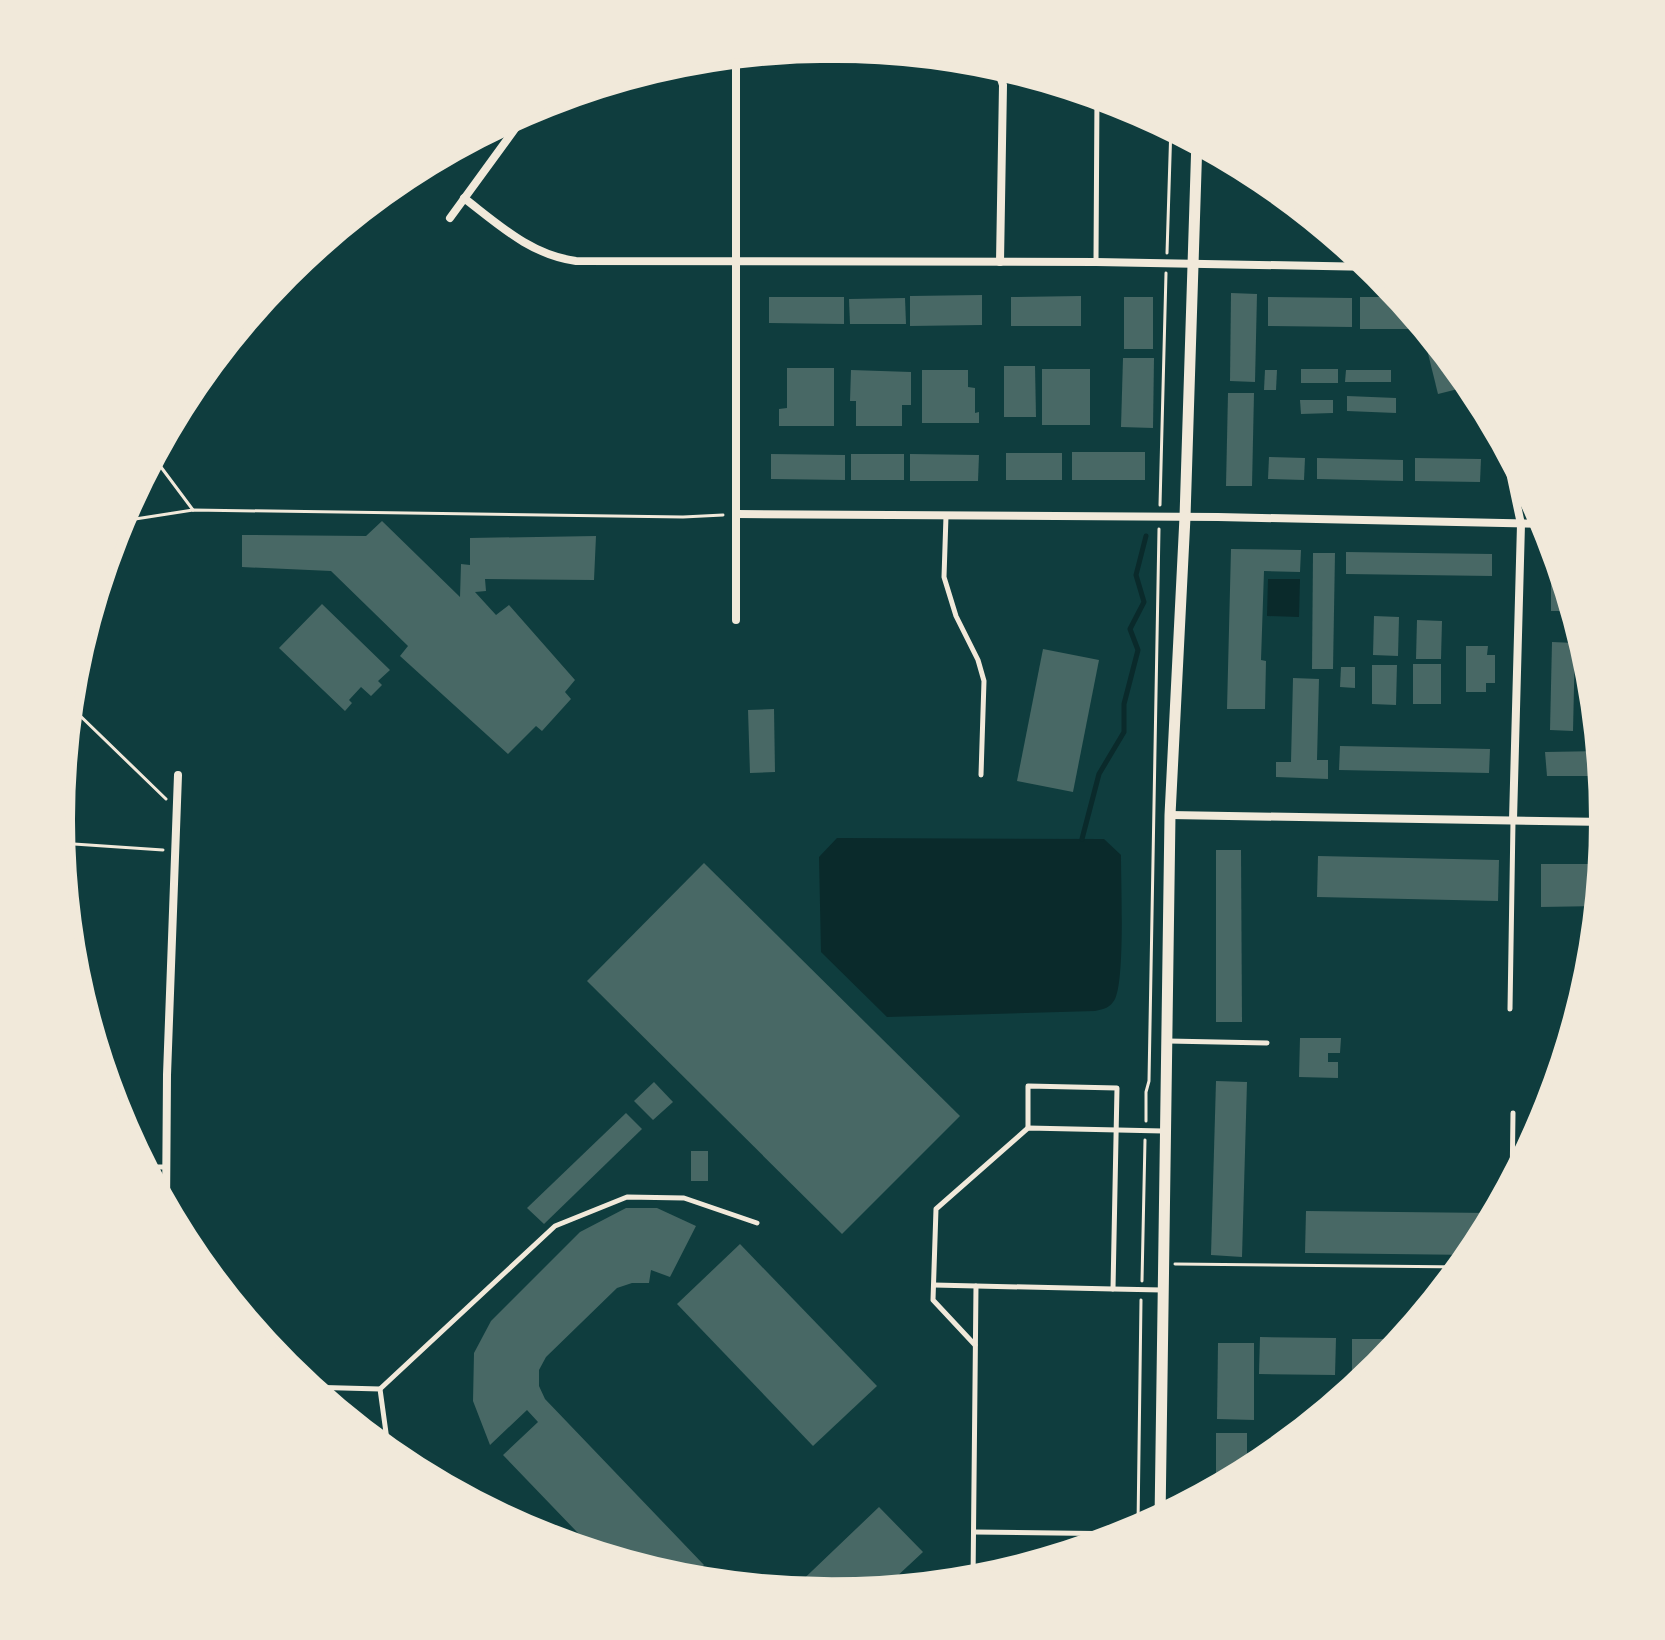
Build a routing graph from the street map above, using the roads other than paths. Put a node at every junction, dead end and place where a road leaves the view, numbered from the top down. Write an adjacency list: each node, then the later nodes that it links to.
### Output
1 (736, 65): 8 (street)
2 (1001, 77): 9 (street)
3 (1097, 106): 10 (lane)
4 (516, 128): 6 (street)
5 (1197, 151): 11 (street)
6 (464, 198): 7 (street); 8 (street)
7 (450, 218)
8 (737, 262): 9 (street); 14 (street)
9 (1000, 262): 10 (street)
10 (1096, 262): 11 (street)
11 (1193, 263): 12 (street); 16 (street)
12 (1356, 267)
13 (1510, 472): 17 (street)
14 (737, 514): 15 (street); 19 (street)
15 (946, 515): 16 (street); 21 (lane)
16 (1185, 517): 17 (street); 22 (street)
17 (1521, 524): 18 (street); 23 (street)
18 (1534, 524)
19 (736, 620)
20 (178, 775): 34 (street)
21 (981, 775)
22 (1170, 815): 23 (street); 26 (street)
23 (1513, 820): 24 (street); 25 (lane)
24 (1594, 822)
25 (1510, 1009)
26 (1167, 1041): 27 (lane); 31 (street)
27 (1267, 1043)
28 (1513, 1113): 32 (lane)
29 (1028, 1128): 30 (lane); 30 (lane); 37 (lane)
30 (1116, 1129): 31 (lane); 39 (lane)
31 (1165, 1131): 40 (street)
32 (1512, 1164)
33 (154, 1167): 34 (lane)
34 (165, 1167): 35 (street)
35 (165, 1187)
36 (757, 1223): 43 (lane)
37 (934, 1285): 38 (lane); 41 (lane)
38 (976, 1286): 39 (lane); 41 (lane)
39 (1113, 1289): 40 (lane)
40 (1163, 1290): 45 (street)
41 (975, 1345): 46 (lane)
42 (324, 1387): 43 (lane)
43 (380, 1389): 44 (lane)
44 (387, 1438)
45 (1160, 1507)
46 (974, 1532): 47 (lane); 48 (lane)
47 (1098, 1534)
48 (973, 1568)

